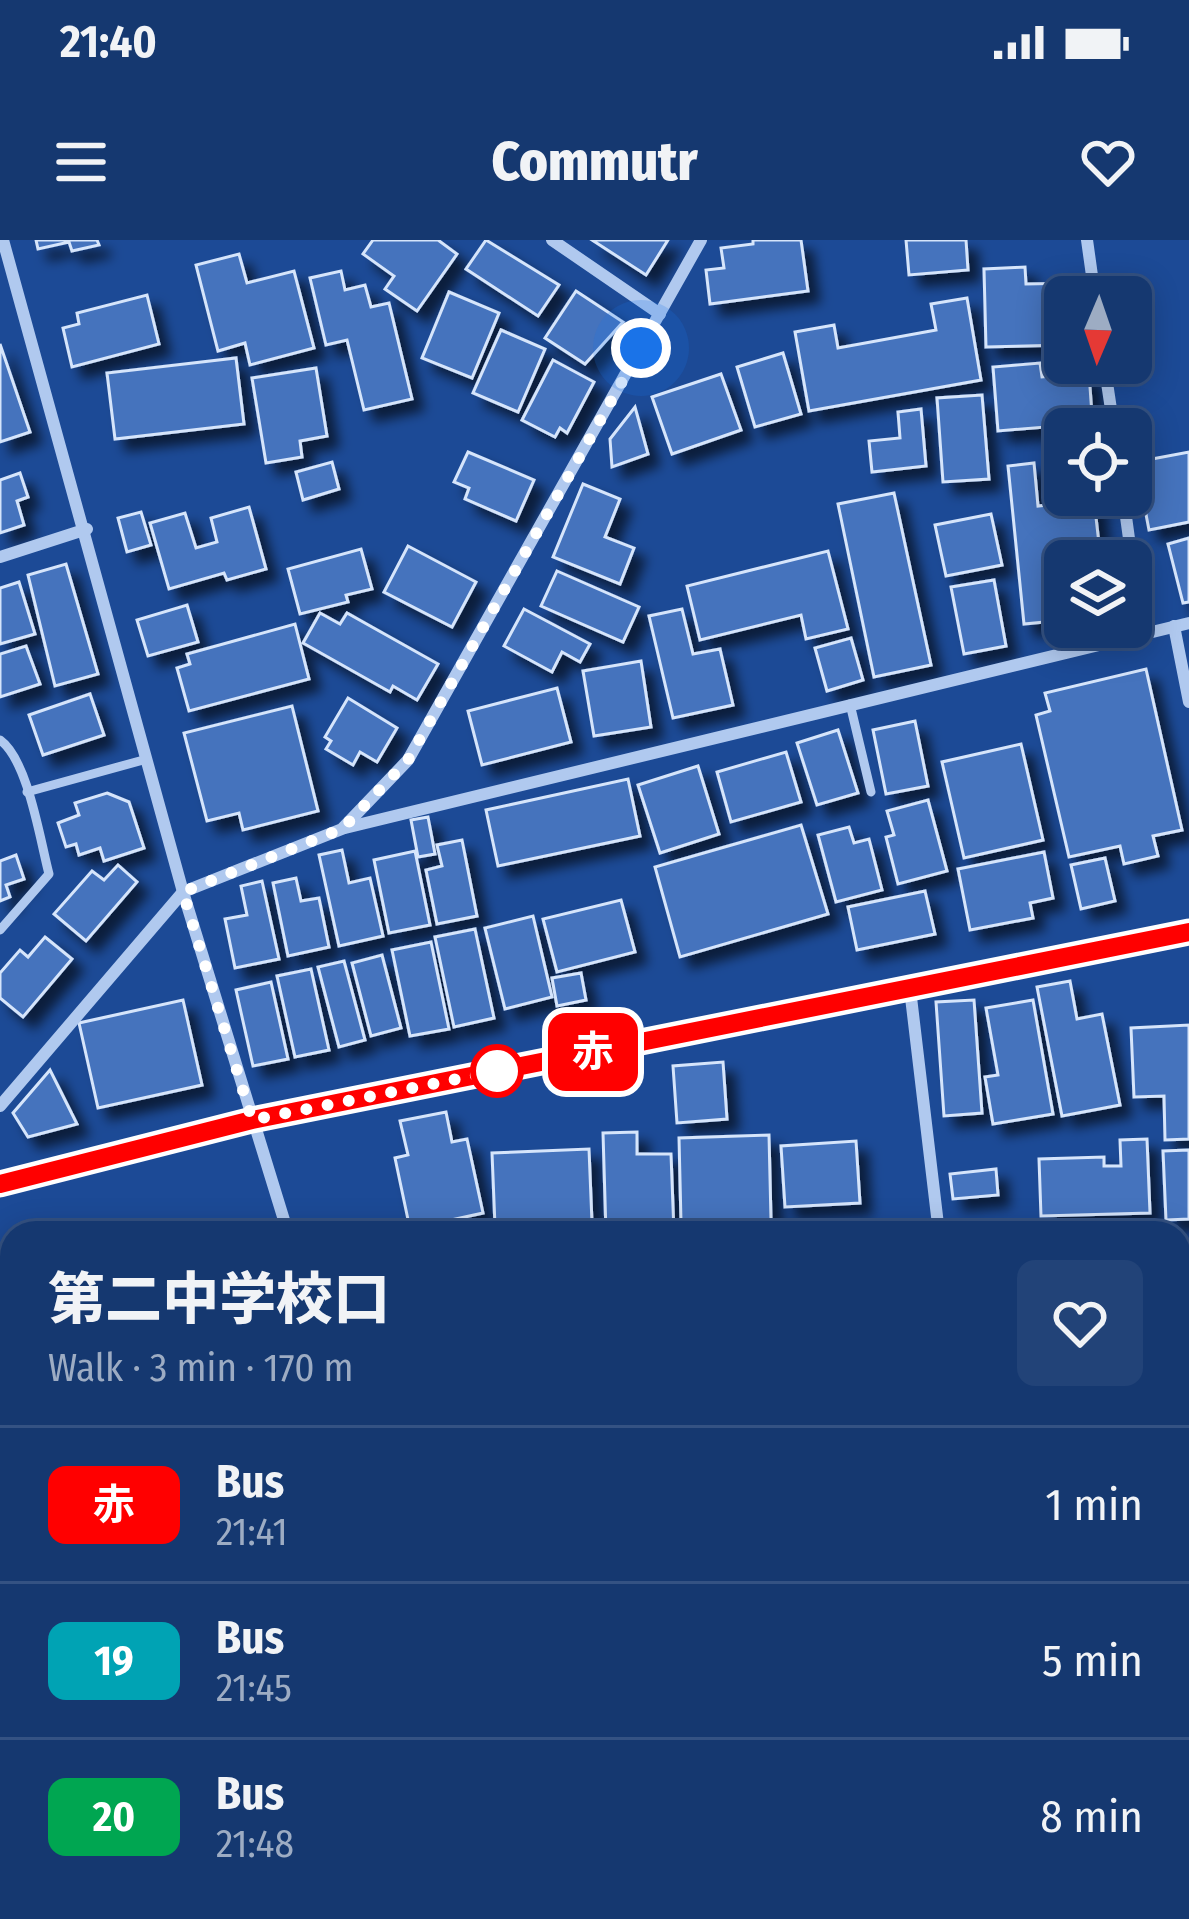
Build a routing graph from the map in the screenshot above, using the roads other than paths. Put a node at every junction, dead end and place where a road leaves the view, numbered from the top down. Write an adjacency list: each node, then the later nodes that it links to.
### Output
1 (3, 240): 7 (street)
2 (552, 240): 6 (street)
3 (701, 240): 6 (street)
4 (1088, 240): 5 (street)
5 (1092, 276)
6 (660, 314): 17 (street)
7 (87, 529): 8 (street); 14 (street)
8 (0, 556)
9 (1181, 624): 11 (street)
10 (1080, 648): 12 (street)
11 (1189, 702)
12 (850, 704): 16 (lane); 17 (street)
13 (0, 740): 15 (lane)
14 (148, 759): 15 (lane); 18 (street)
15 (27, 792): 19 (lane)
16 (871, 792)
17 (342, 829): 18 (street)
18 (183, 892): 22 (street); 23 (street)
19 (0, 930)
20 (1189, 932): 21 (street)
21 (910, 989): 23 (street); 26 (street)
22 (0, 1106)
23 (252, 1120): 24 (street); 25 (street)
24 (0, 1184)
25 (284, 1221)
26 (938, 1221)

